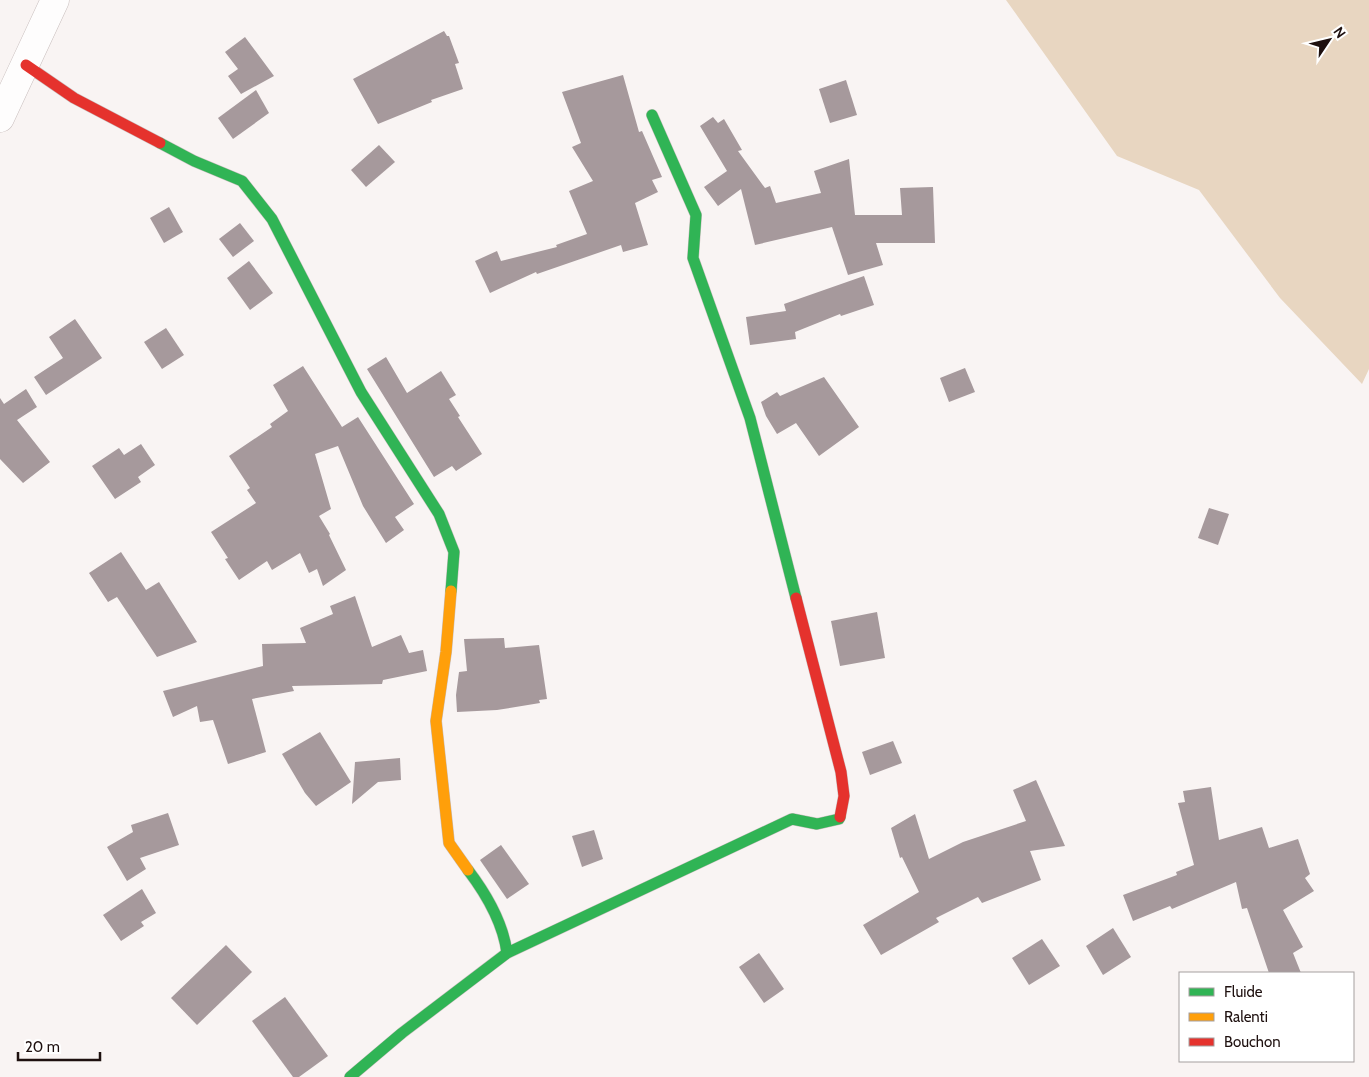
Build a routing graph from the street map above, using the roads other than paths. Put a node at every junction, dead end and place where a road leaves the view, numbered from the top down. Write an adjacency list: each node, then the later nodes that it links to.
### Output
1 (55, 0): 2 (street)
2 (26, 65): 4 (street); 5 (street)
3 (652, 116): 5 (street)
4 (0, 118)
5 (508, 953): 6 (street)
6 (350, 1077)

